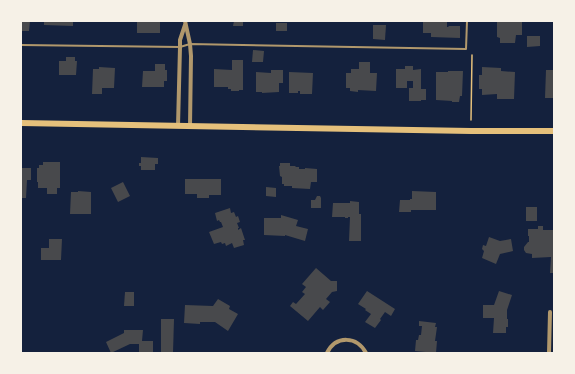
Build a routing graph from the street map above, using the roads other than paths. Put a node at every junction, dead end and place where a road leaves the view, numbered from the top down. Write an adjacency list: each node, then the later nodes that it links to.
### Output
1 (467, 21): 3 (lane)
2 (185, 23): 3 (street); 5 (street)
3 (190, 44): 5 (lane); 8 (street)
4 (21, 45): 5 (lane)
5 (180, 47): 7 (street)
6 (21, 123): 7 (main road)
7 (178, 126): 8 (main road)
8 (190, 126): 9 (main road)
9 (554, 131)
10 (550, 312): 13 (street)
11 (327, 353): 12 (street)
12 (366, 353)
13 (549, 353)

